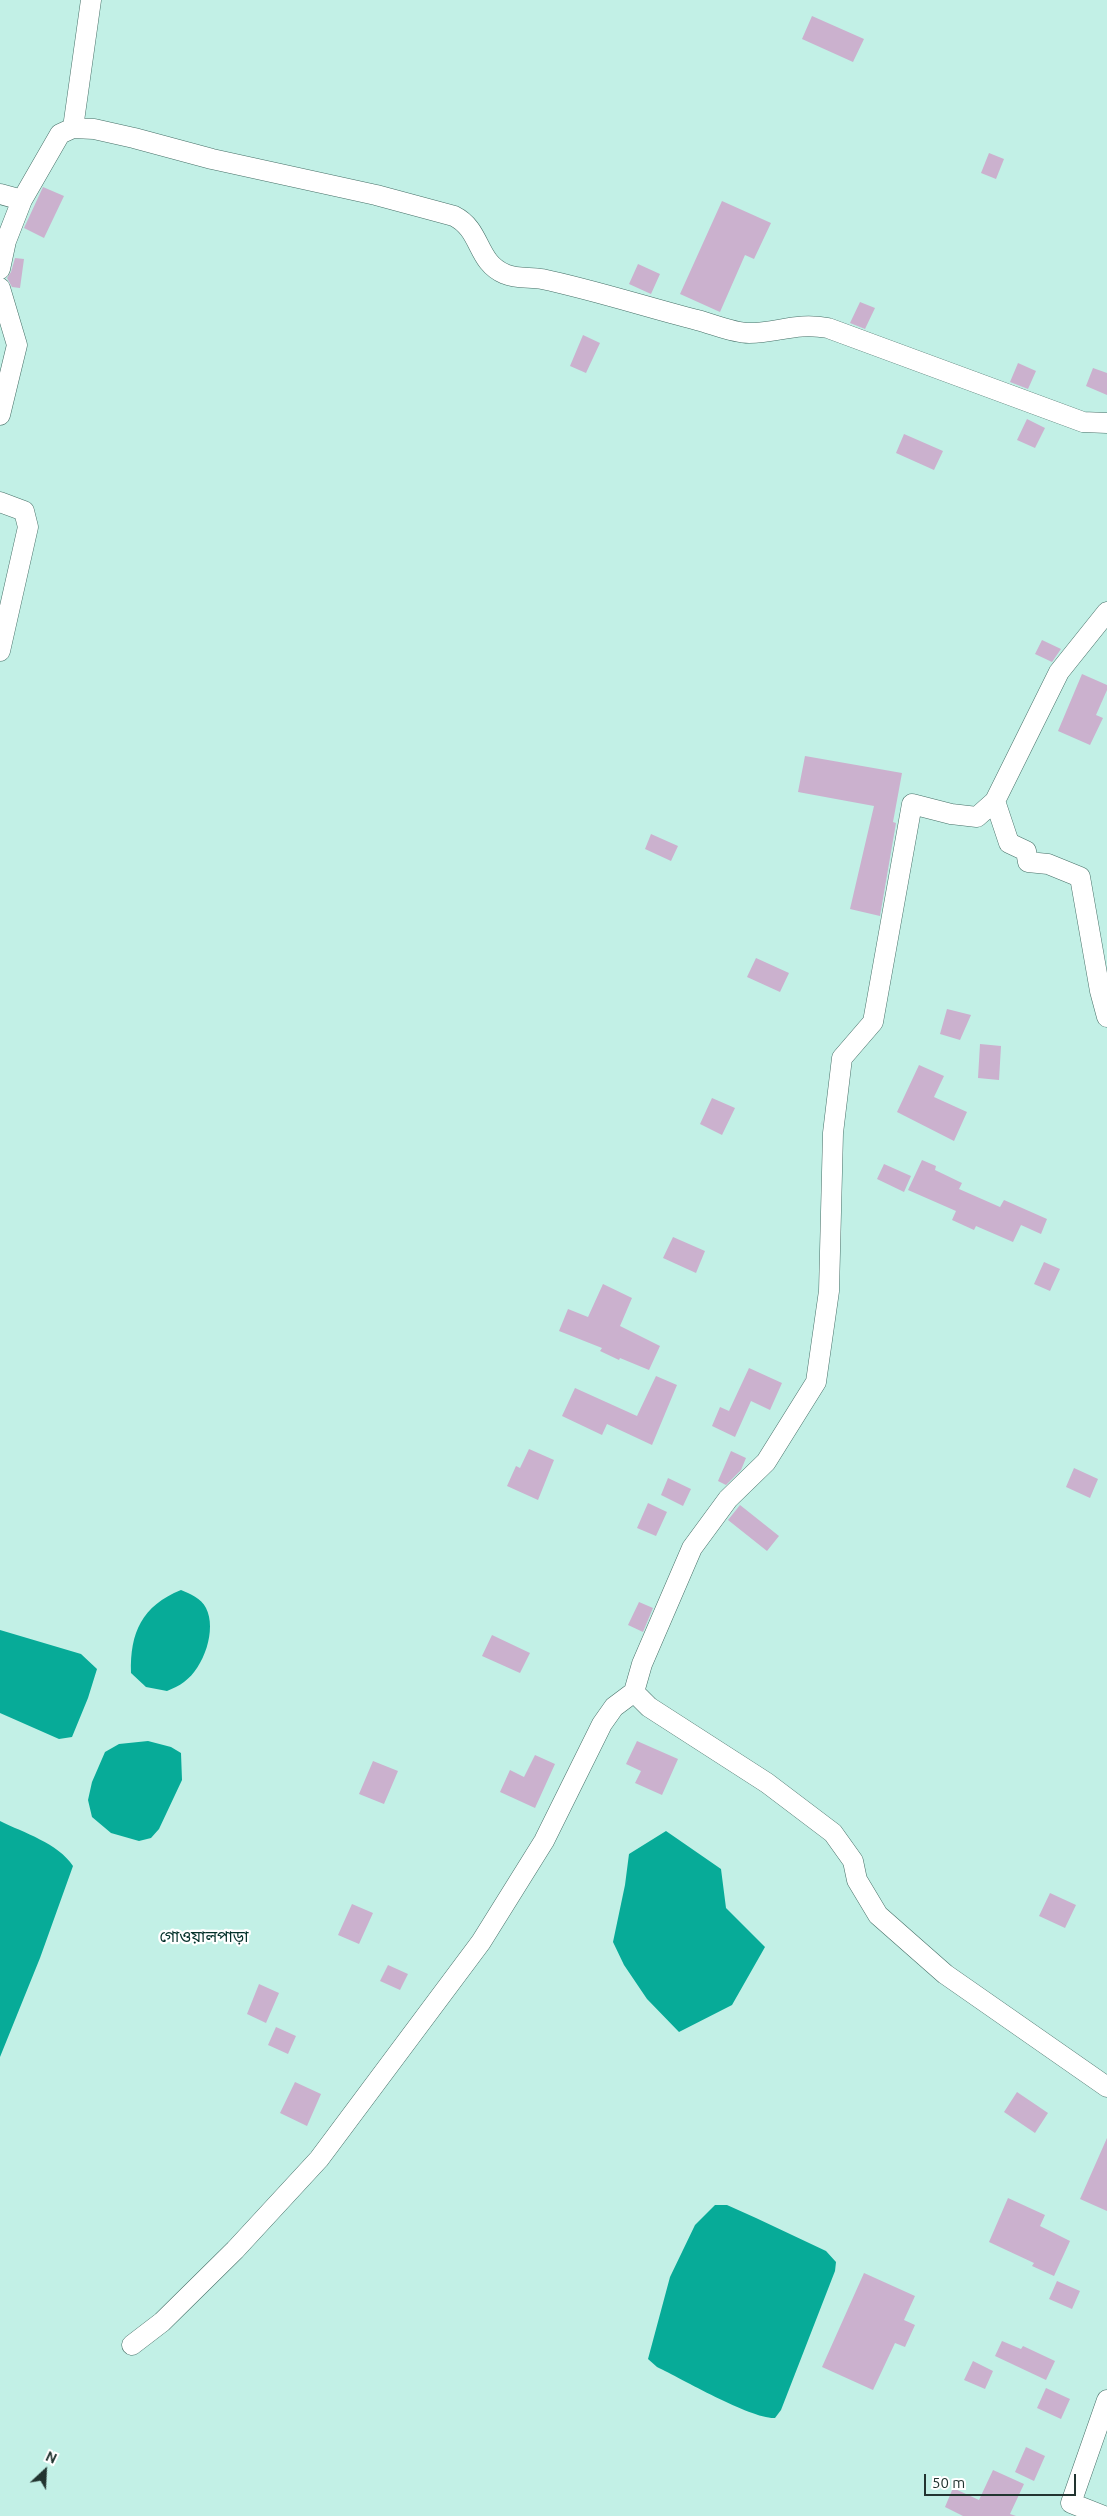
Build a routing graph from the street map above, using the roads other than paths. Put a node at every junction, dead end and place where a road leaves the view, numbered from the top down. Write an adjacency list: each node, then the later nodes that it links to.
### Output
1 (91, 0): 2 (street)
2 (73, 128): 4 (street); 8 (street)
3 (0, 194): 4 (street)
4 (22, 200): 5 (street)
5 (0, 269)
6 (0, 288): 7 (street)
7 (0, 415)
8 (1107, 423)
9 (0, 502): 11 (street)
10 (1107, 612): 12 (street)
11 (0, 650)
12 (995, 801): 13 (street); 14 (street)
13 (1107, 1017)
14 (634, 1692): 15 (street); 16 (street)
15 (1107, 2087)
16 (132, 2345)
17 (1107, 2400): 18 (street)
18 (1104, 2516)

